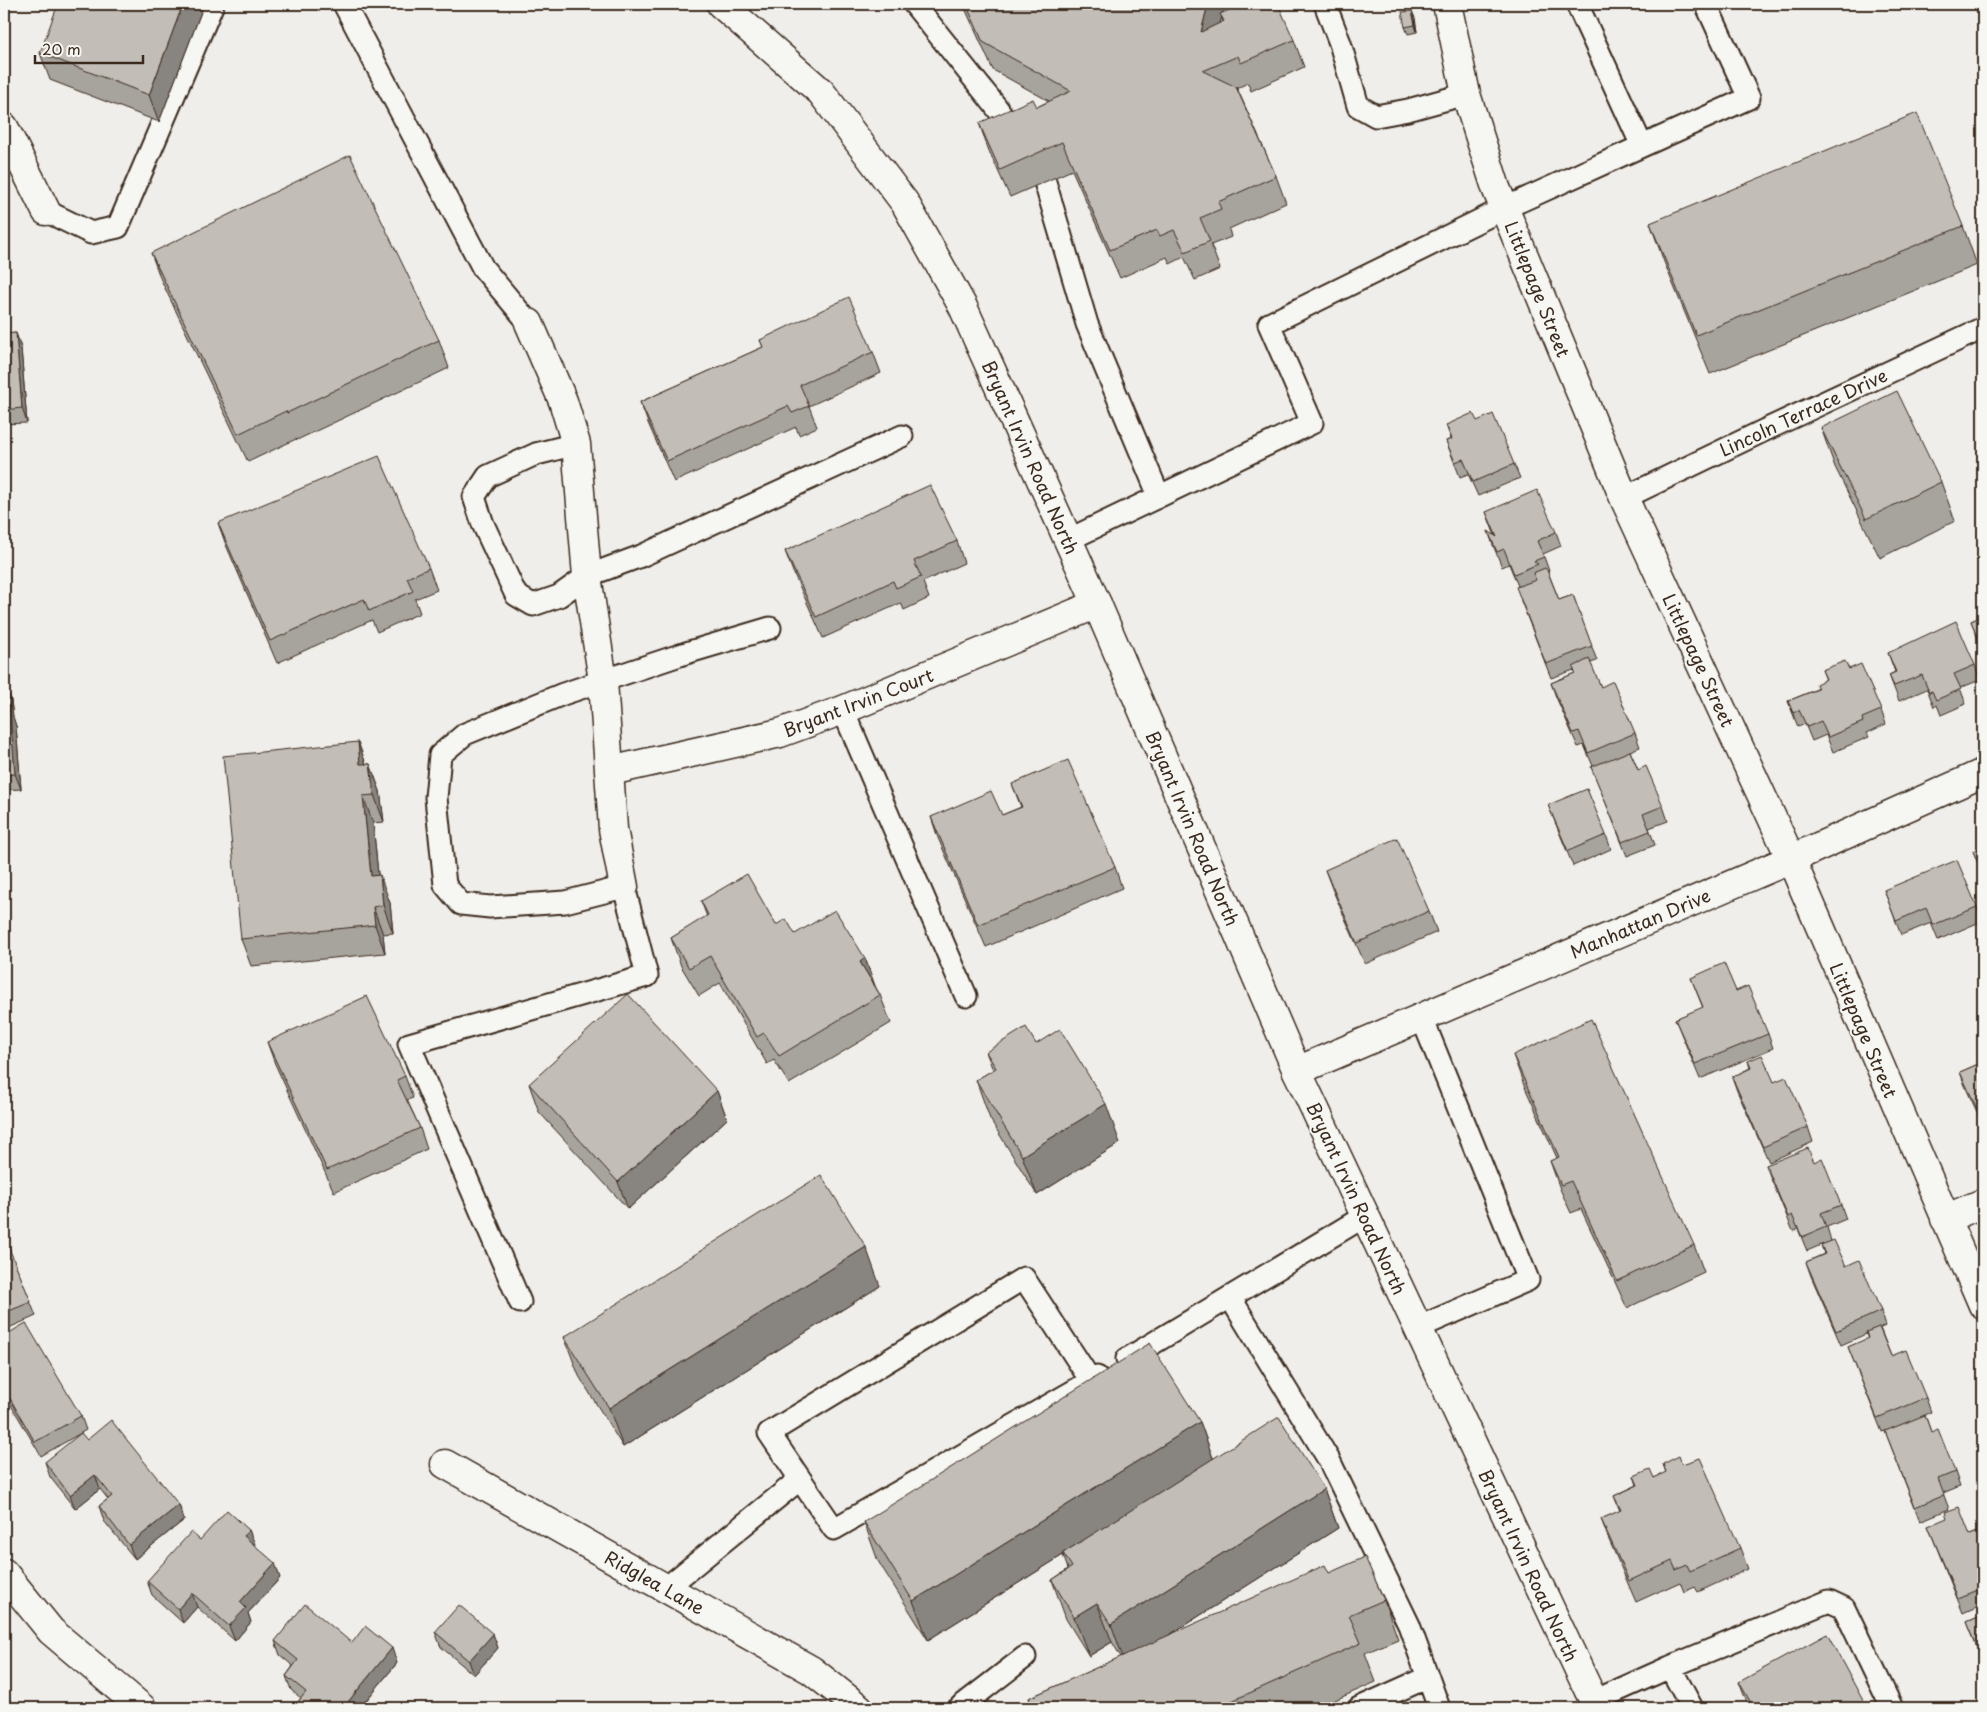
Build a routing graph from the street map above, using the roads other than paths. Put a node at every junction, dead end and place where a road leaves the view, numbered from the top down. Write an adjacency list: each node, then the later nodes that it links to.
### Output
1 (212, 4): 15 (lane)
2 (344, 4): 16 (lane)
3 (721, 4): 22 (street, Bryant Irvin Road North)
4 (914, 4): 11 (lane)
5 (1325, 4): 9 (lane)
6 (1447, 4): 9 (street, Littlepage Street)
7 (1577, 4): 12 (lane)
8 (1706, 4): 12 (lane)
9 (1466, 94): 14 (street, Littlepage Street)
10 (4, 127): 15 (street)
11 (1019, 138)
12 (1642, 146): 14 (lane)
13 (1044, 182): 20 (lane)
14 (1505, 208): 20 (lane); 21 (street, Littlepage Street)
15 (46, 211)
16 (529, 323): 19 (street)
17 (1983, 328): 21 (lane, Lincoln Terrace Drive)
18 (902, 436): 23 (lane)
19 (576, 444): 23 (street); 23 (lane)
20 (1159, 496): 22 (lane)
21 (1624, 498): 30 (street, Littlepage Street)
22 (1068, 540): 24 (street, Bryant Irvin Road North)
23 (588, 576): 26 (street)
24 (1097, 604): 27 (street, Bryant Irvin Court); 34 (street, Bryant Irvin Road North)
25 (770, 628): 26 (lane)
26 (603, 681): 28 (street); 31 (lane)
27 (843, 710): 28 (street, Bryant Irvin Court); 32 (lane)
28 (610, 771): 31 (street)
29 (1983, 773): 30 (street, Manhattan Drive)
30 (1791, 859): 33 (street, Manhattan Drive); 37 (street, Littlepage Street)
31 (624, 887): 39 (lane)
32 (966, 996)
33 (1422, 1018): 34 (street, Manhattan Drive); 41 (lane)
34 (1297, 1071): 36 (street, Bryant Irvin Road North)
35 (1983, 1203): 37 (street)
36 (1365, 1216): 38 (lane); 41 (street, Bryant Irvin Road North)
37 (1945, 1219): 40 (street, Littlepage Street)
38 (1230, 1297): 42 (lane); 49 (lane)
39 (520, 1302)
40 (1983, 1305)
41 (1417, 1328): 50 (street, Bryant Irvin Road North)
42 (1091, 1381): 44 (lane); 44 (lane)
43 (445, 1464): 46 (street, Ridglea Lane)
44 (800, 1479): 46 (lane)
45 (4, 1573): 51 (street)
46 (666, 1588): 52 (street, Ridglea Lane)
47 (1026, 1657): 53 (lane)
48 (1670, 1667): 50 (lane); 56 (lane); 57 (lane)
49 (1428, 1677): 54 (lane); 55 (lane)
50 (1596, 1706)
51 (142, 1708)
52 (860, 1708)
53 (959, 1708)
54 (1359, 1708)
55 (1439, 1708)
56 (1692, 1708)
57 (1892, 1708)

